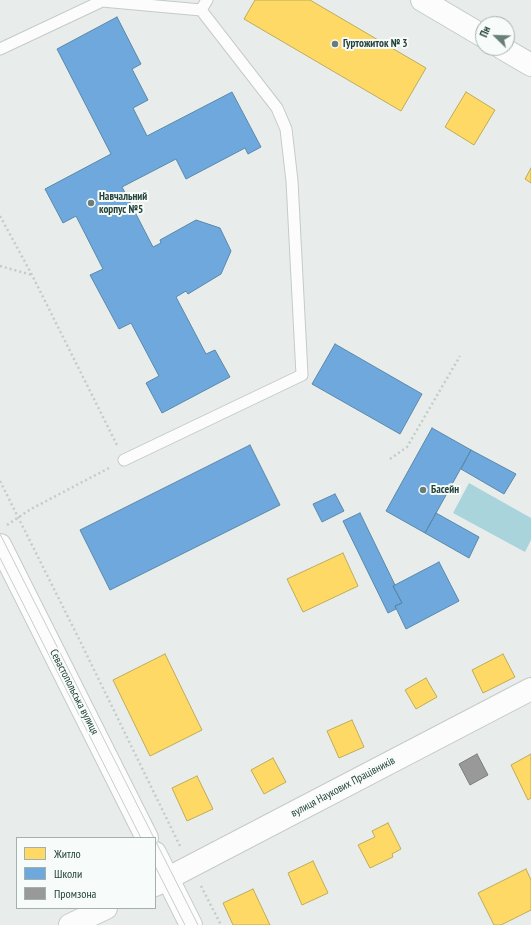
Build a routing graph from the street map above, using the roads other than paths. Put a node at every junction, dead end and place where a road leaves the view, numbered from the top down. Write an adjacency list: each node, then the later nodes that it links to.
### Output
1 (207, 0): 3 (lane)
2 (422, 0): 4 (street)
3 (201, 10): 5 (lane); 8 (lane)
4 (475, 31)
5 (0, 49)
6 (515, 56): 7 (street)
7 (531, 65)
8 (124, 460)
9 (3, 536): 11 (street, Севастопольська вулиця)
10 (531, 689): 13 (street, вулиця Наукових Працівників)
11 (147, 837)
12 (156, 858): 13 (street)
13 (161, 882): 16 (street)
14 (104, 909): 15 (street)
15 (70, 925)
16 (191, 925)

